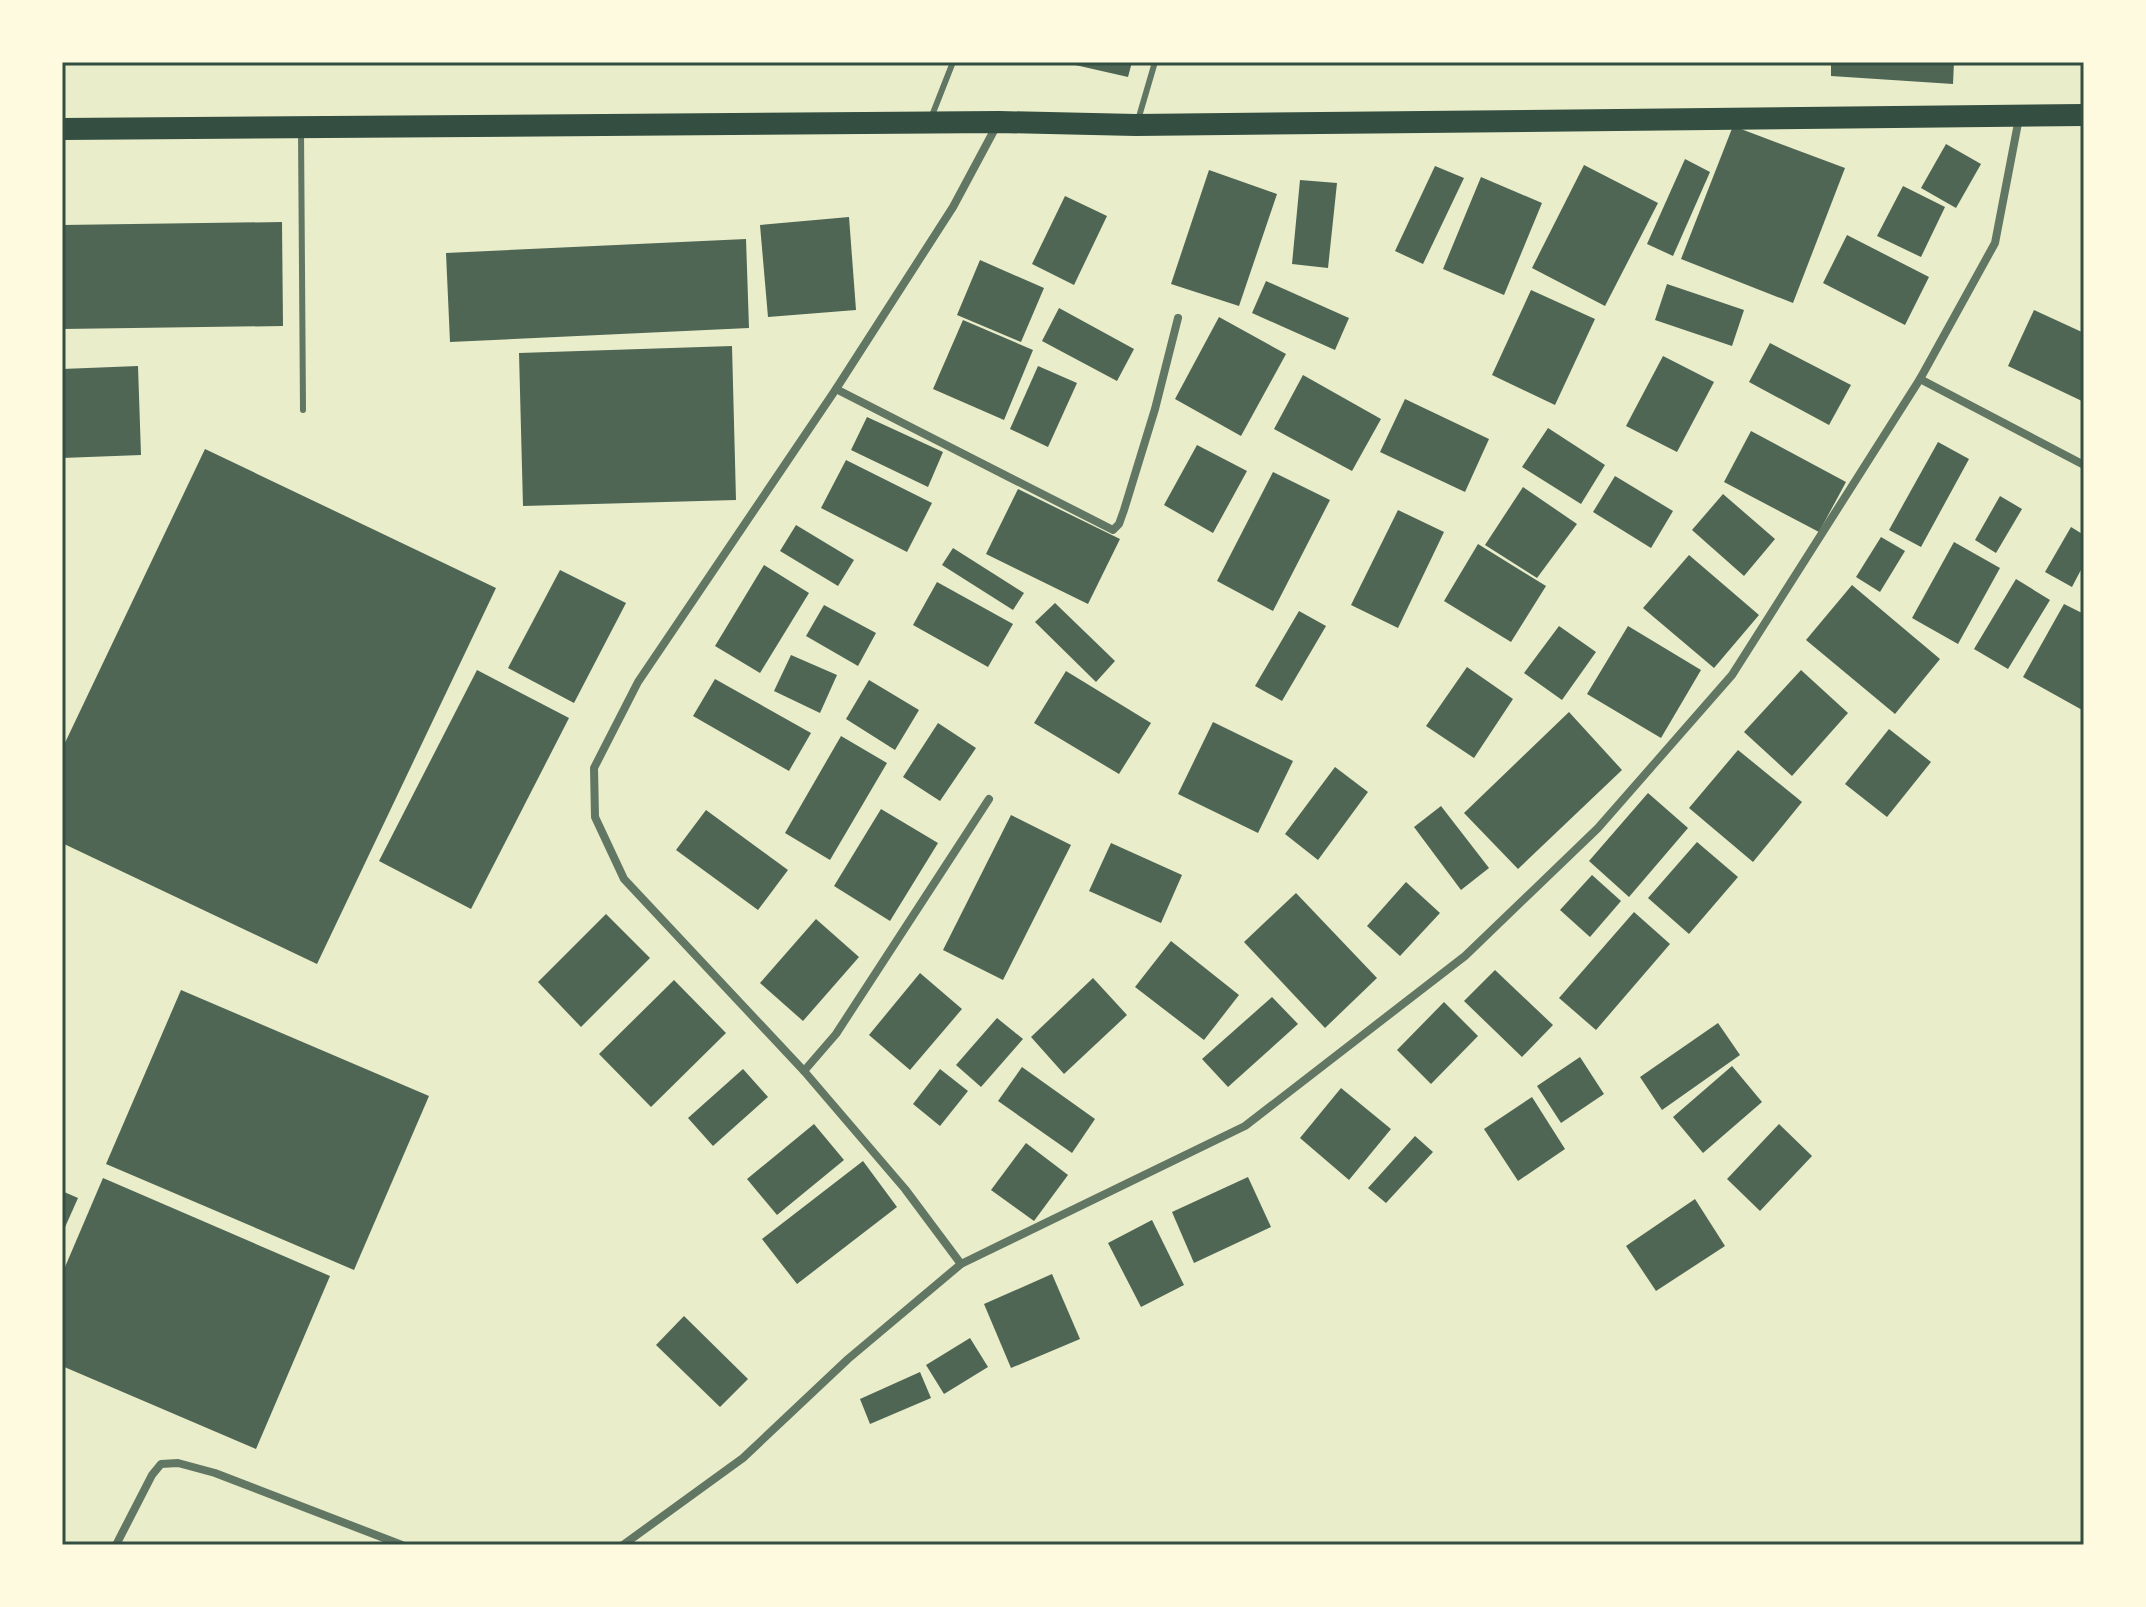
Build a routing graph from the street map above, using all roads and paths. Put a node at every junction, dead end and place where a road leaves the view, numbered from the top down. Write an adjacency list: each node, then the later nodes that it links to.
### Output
1 (953, 62): 5 (lane)
2 (1155, 62): 7 (lane)
3 (2084, 115): 4 (highway)
4 (2026, 117): 7 (highway); 8 (highway); 12 (street)
5 (930, 122): 6 (highway); 9 (highway)
6 (999, 122): 7 (highway); 13 (street)
7 (1136, 125)
8 (2084, 127)
9 (301, 128): 10 (highway); 14 (lane)
10 (62, 129)
11 (1178, 318): 13 (street)
12 (1920, 379): 15 (street); 18 (street)
13 (836, 389): 17 (street)
14 (303, 410)
15 (2084, 465)
16 (989, 799): 17 (street)
17 (804, 1071): 18 (street)
18 (961, 1264): 21 (street)
19 (116, 1545): 20 (street)
20 (402, 1545)
21 (623, 1545)

